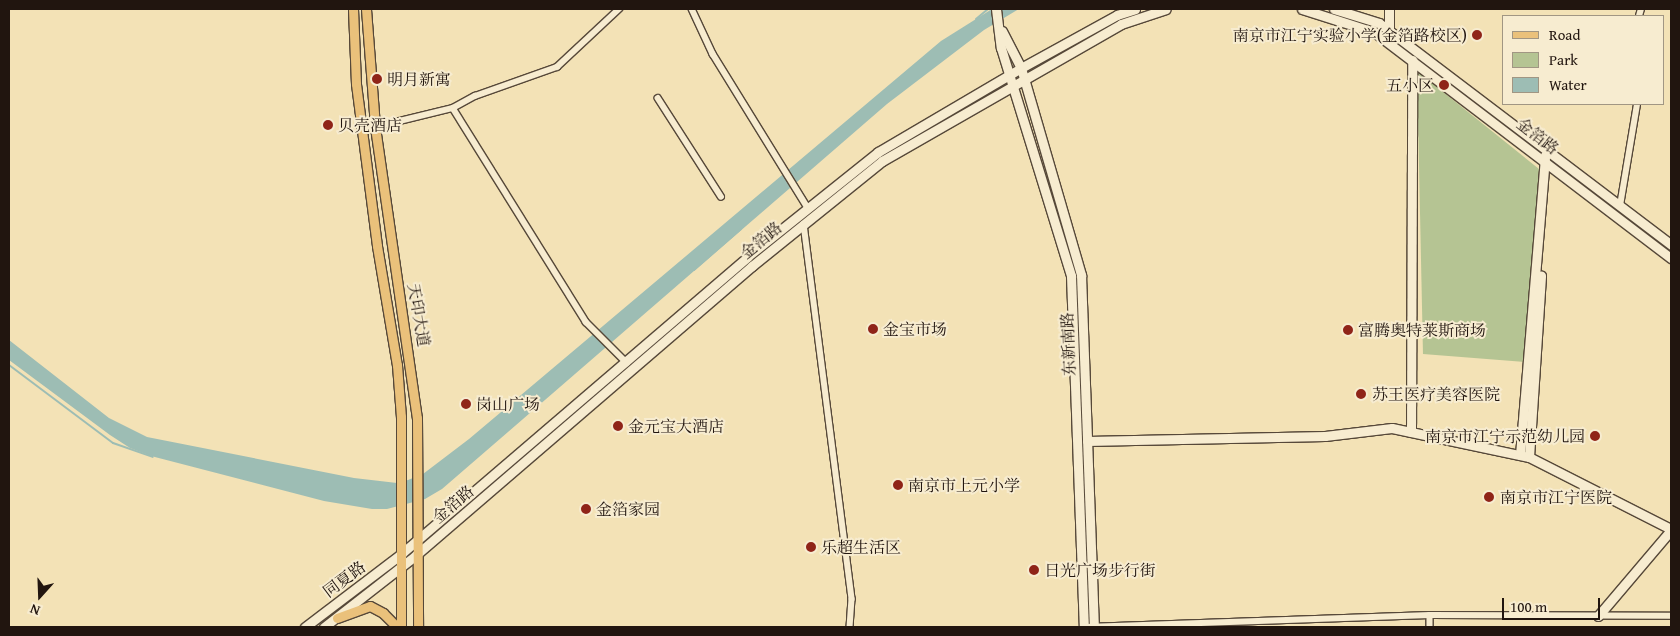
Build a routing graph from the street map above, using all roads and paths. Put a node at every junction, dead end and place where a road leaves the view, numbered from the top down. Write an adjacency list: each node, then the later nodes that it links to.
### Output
1 (353, 9): 36 (main road, 天印大道)
2 (366, 9): 21 (main road, 天印大道)
3 (620, 9): 20 (street)
4 (692, 9): 26 (street)
5 (996, 9): 11 (main road)
6 (1135, 9): 14 (main road, 金箔路)
7 (1166, 9): 16 (main road, 金箔路)
8 (1302, 9): 13 (main road, 金箔路)
9 (1334, 9): 12 (main road, 金箔路)
10 (1389, 9): 12 (main road)
11 (1000, 27): 14 (main road, 东新南路); 15 (main road, 东新南路)
12 (1389, 31): 22 (main road, 金箔路)
13 (1412, 60): 23 (main road, 金箔路); 31 (main road)
14 (1021, 68): 15 (main road, 金箔路); 16 (main road, 东新南路)
15 (1010, 74): 17 (main road, 东新南路); 26 (main road, 金箔路)
16 (1024, 81): 17 (main road, 金箔路); 32 (main road, 东新南路)
17 (1014, 84): 27 (main road, 金箔路); 49 (main road, 东新南路)
18 (658, 98): 24 (street)
19 (1637, 105): 25 (street)
20 (453, 108): 21 (street); 30 (street)
21 (375, 127): 35 (main road, 天印大道)
22 (1547, 149): 23 (main road); 25 (main road, 金箔路)
23 (1546, 161): 29 (main road, 金箔路); 33 (main road)
24 (721, 196)
25 (1620, 206): 28 (main road, 金箔路)
26 (808, 208): 30 (main road, 金箔路)
27 (804, 224): 37 (main road, 金箔路); 48 (street)
28 (1671, 245)
29 (1671, 258)
30 (627, 363): 35 (main road, 金箔路)
31 (1412, 432): 32 (main road); 33 (main road)
32 (1087, 440): 49 (main road, 东新南路)
33 (1524, 456): 34 (main road)
34 (1671, 529): 40 (main road)
35 (417, 540): 36 (main road, 金箔路); 37 (main road, 天印大道)
36 (400, 554): 38 (main road, 天印大道); 43 (main road, 同夏路)
37 (416, 555): 38 (main road, 同夏路); 47 (main road, 天印大道)
38 (401, 568): 42 (main road, 同夏路); 46 (main road, 天印大道)
39 (1430, 615): 40 (street); 49 (street); 50 (street)
40 (1598, 616): 41 (street)
41 (1671, 616)
42 (337, 618): 44 (main road, 同夏路); 45 (main road)
43 (305, 627)
44 (324, 627)
45 (397, 627)
46 (401, 627)
47 (418, 627)
48 (850, 627)
49 (1090, 627)
50 (1430, 627)

